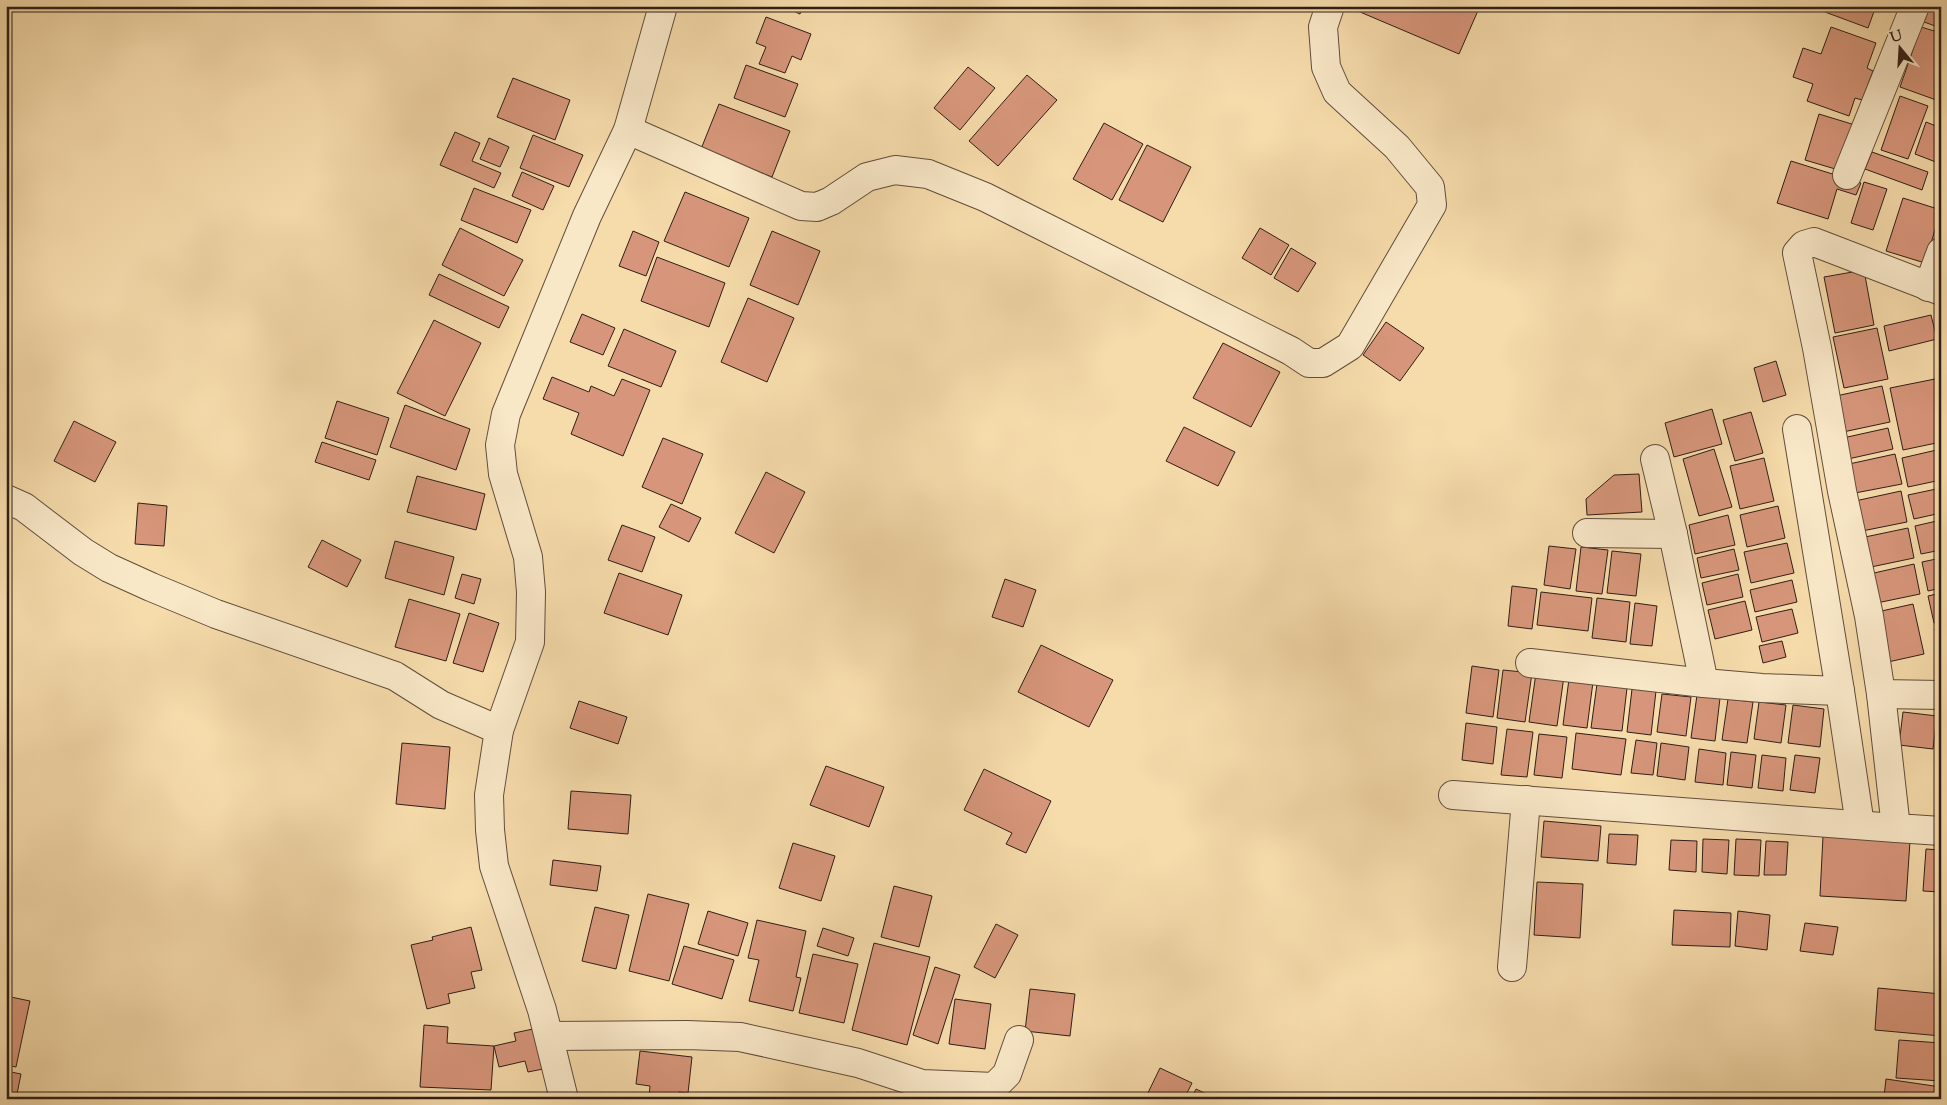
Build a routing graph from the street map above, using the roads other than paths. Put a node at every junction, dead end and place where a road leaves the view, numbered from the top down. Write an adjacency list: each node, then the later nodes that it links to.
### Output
1 (663, 6): 4 (street)
2 (1330, 6): 4 (street)
3 (1915, 6): 5 (street)
4 (628, 130): 18 (street)
5 (1847, 175)
6 (1941, 252): 7 (street)
7 (1937, 293): 16 (street)
8 (1797, 429): 15 (street)
9 (1655, 459): 12 (street)
10 (6, 499): 18 (street)
11 (1586, 533): 12 (street)
12 (1674, 534): 14 (street)
13 (1530, 663): 14 (street)
14 (1704, 683): 15 (street)
15 (1840, 691): 21 (street)
16 (1881, 694): 17 (street); 22 (street)
17 (1941, 695)
18 (499, 730): 25 (street)
19 (1453, 795): 20 (street)
20 (1526, 800): 21 (street); 24 (street)
21 (1860, 825): 22 (street)
22 (1896, 828): 23 (street)
23 (1941, 831)
24 (1512, 967)
25 (549, 1036): 26 (street); 27 (street)
26 (1019, 1040)
27 (564, 1099)

